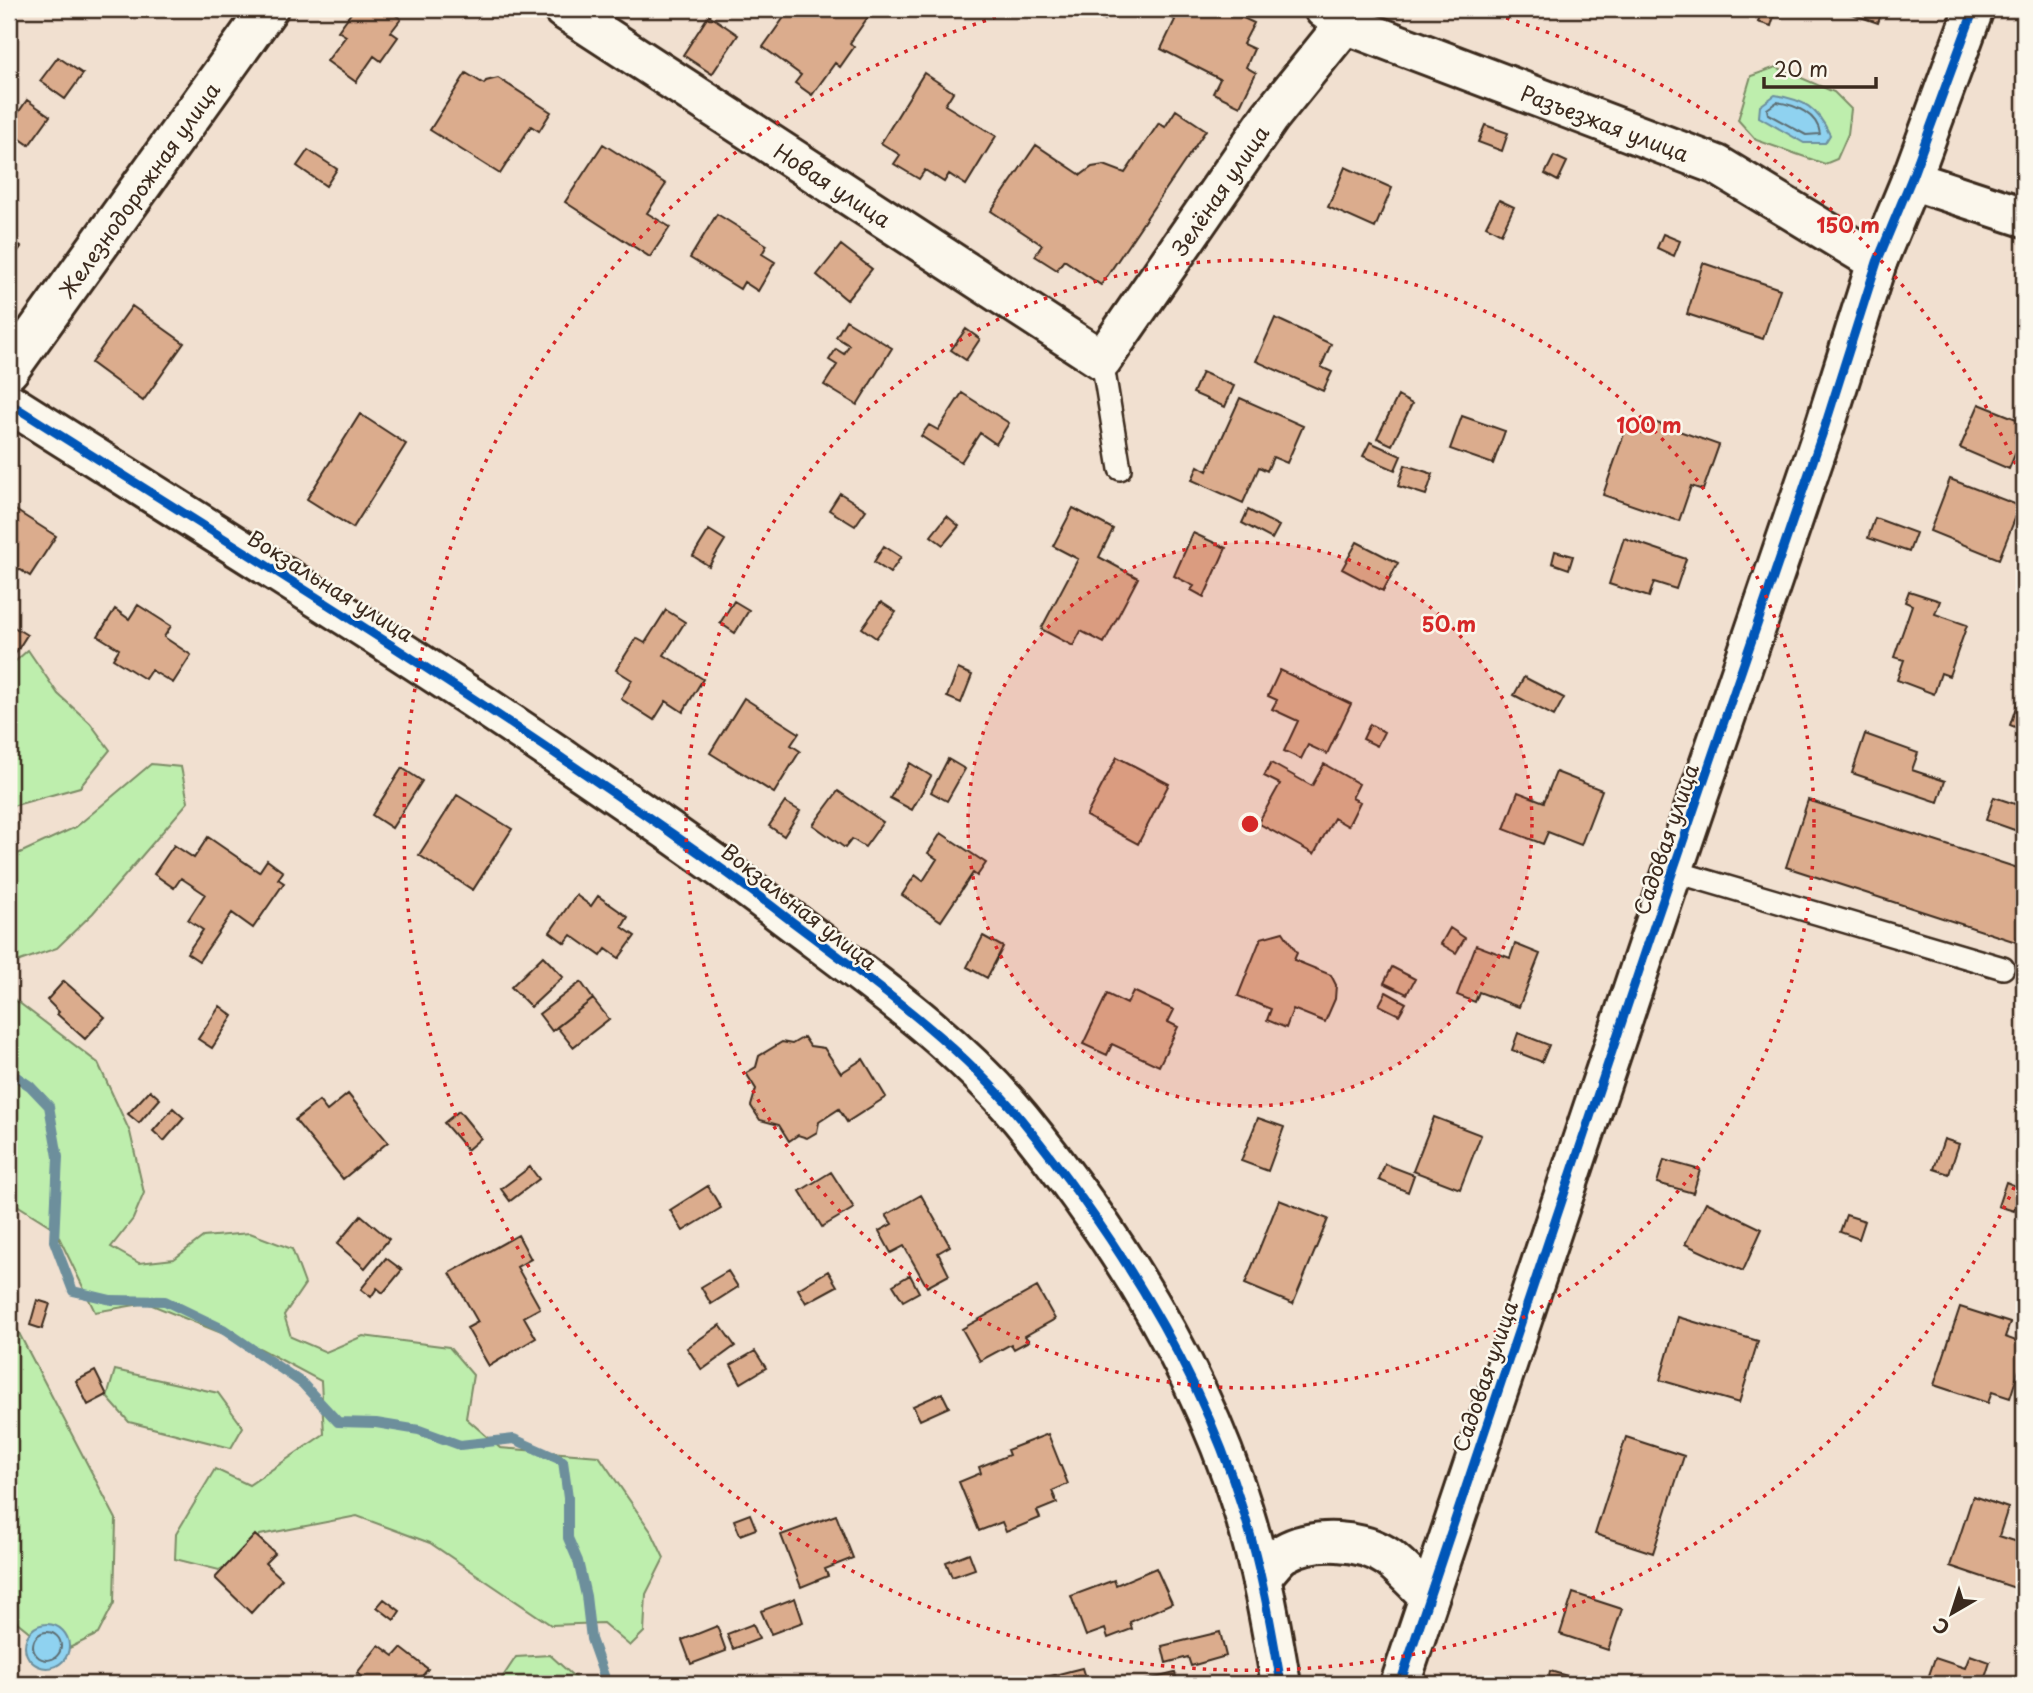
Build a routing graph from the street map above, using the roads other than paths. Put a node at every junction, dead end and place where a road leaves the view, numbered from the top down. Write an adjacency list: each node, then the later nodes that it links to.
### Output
1 (268, 9): 9 (street, Железнодорожная улица)
2 (562, 9): 8 (street, Новая улица)
3 (1974, 9): 5 (street, Садовая улица)
4 (1334, 16): 7 (street, Разъезжая улица); 8 (street, Зелёная улица)
5 (1911, 180): 6 (street); 7 (street, Садовая улица)
6 (2024, 217)
7 (1877, 262): 12 (street, Садовая улица)
8 (1102, 360): 11 (lane)
9 (9, 370)
10 (9, 403): 14 (street, Вокзальная улица)
11 (1120, 469)
12 (1673, 871): 13 (lane); 15 (street, Садовая улица)
13 (2003, 968)
14 (1262, 1576): 15 (street); 16 (street, Вокзальная улица)
15 (1429, 1596): 17 (street, Садовая улица)
16 (1281, 1684)
17 (1400, 1684)

